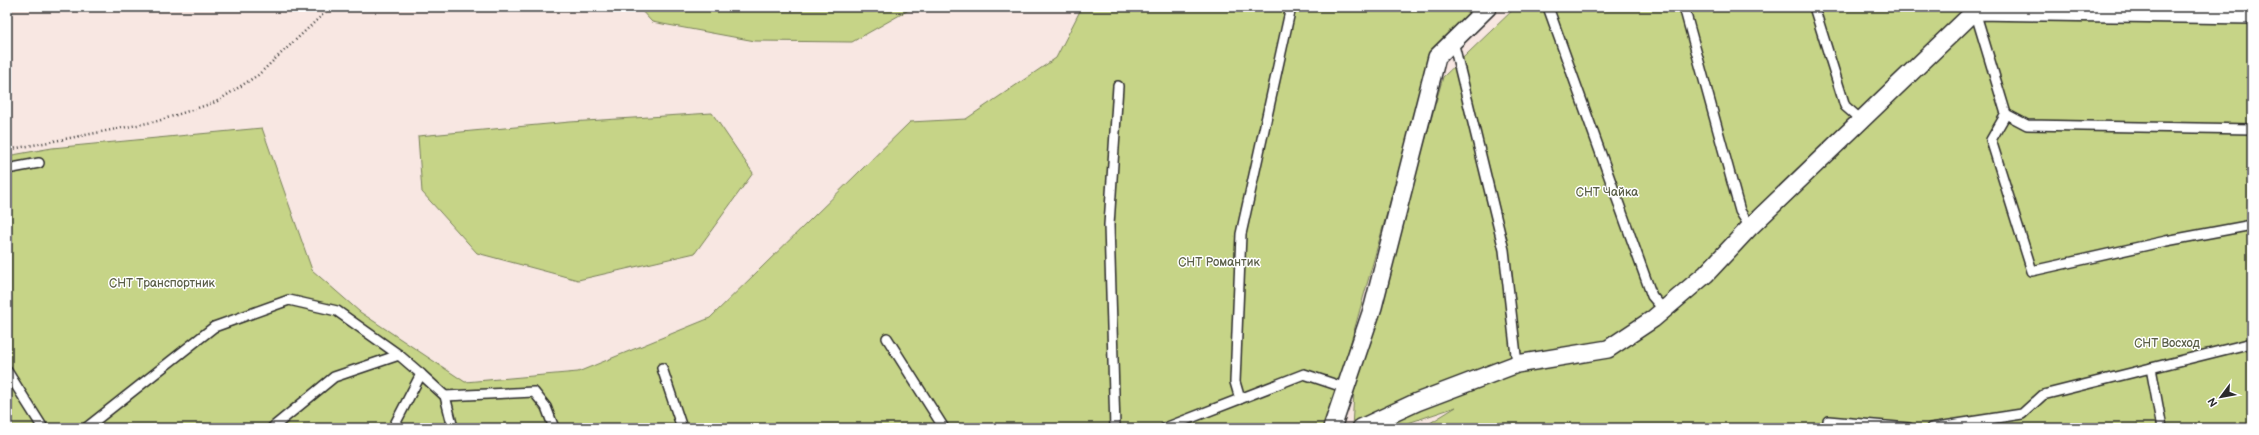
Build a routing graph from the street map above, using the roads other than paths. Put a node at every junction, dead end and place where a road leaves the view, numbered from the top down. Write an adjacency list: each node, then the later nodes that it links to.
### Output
1 (1291, 7): 28 (lane)
2 (1548, 7): 17 (lane)
3 (1684, 7): 16 (lane)
4 (1814, 7): 11 (lane)
5 (1484, 8): 8 (street)
6 (1974, 9): 7 (street); 10 (lane); 11 (street)
7 (2252, 15)
8 (1453, 41): 21 (lane); 26 (street)
9 (1118, 86): 38 (lane)
10 (2006, 114): 12 (lane); 15 (lane)
11 (1861, 120): 16 (street)
12 (2252, 129)
13 (40, 163): 14 (lane)
14 (7, 169)
15 (2252, 225)
16 (1750, 227): 17 (street)
17 (1664, 310): 21 (street)
18 (887, 338): 37 (lane)
19 (2252, 343): 23 (lane)
20 (399, 355): 25 (lane); 31 (lane); 32 (lane)
21 (1517, 364): 41 (street)
22 (662, 368): 36 (lane)
23 (2151, 368): 43 (lane); 44 (lane)
24 (7, 371): 30 (lane)
25 (421, 374): 27 (lane); 33 (lane)
26 (1346, 388): 28 (lane); 40 (street)
27 (445, 396): 34 (lane); 35 (lane)
28 (1240, 399): 39 (lane)
29 (1828, 421): 42 (lane)
30 (42, 428)
31 (86, 428)
32 (272, 428)
33 (392, 428)
34 (453, 428)
35 (554, 428)
36 (682, 428)
37 (944, 428)
38 (1115, 428)
39 (1165, 428)
40 (1332, 428)
41 (1361, 428)
42 (1909, 428)
43 (1931, 428)
44 (2162, 428)

